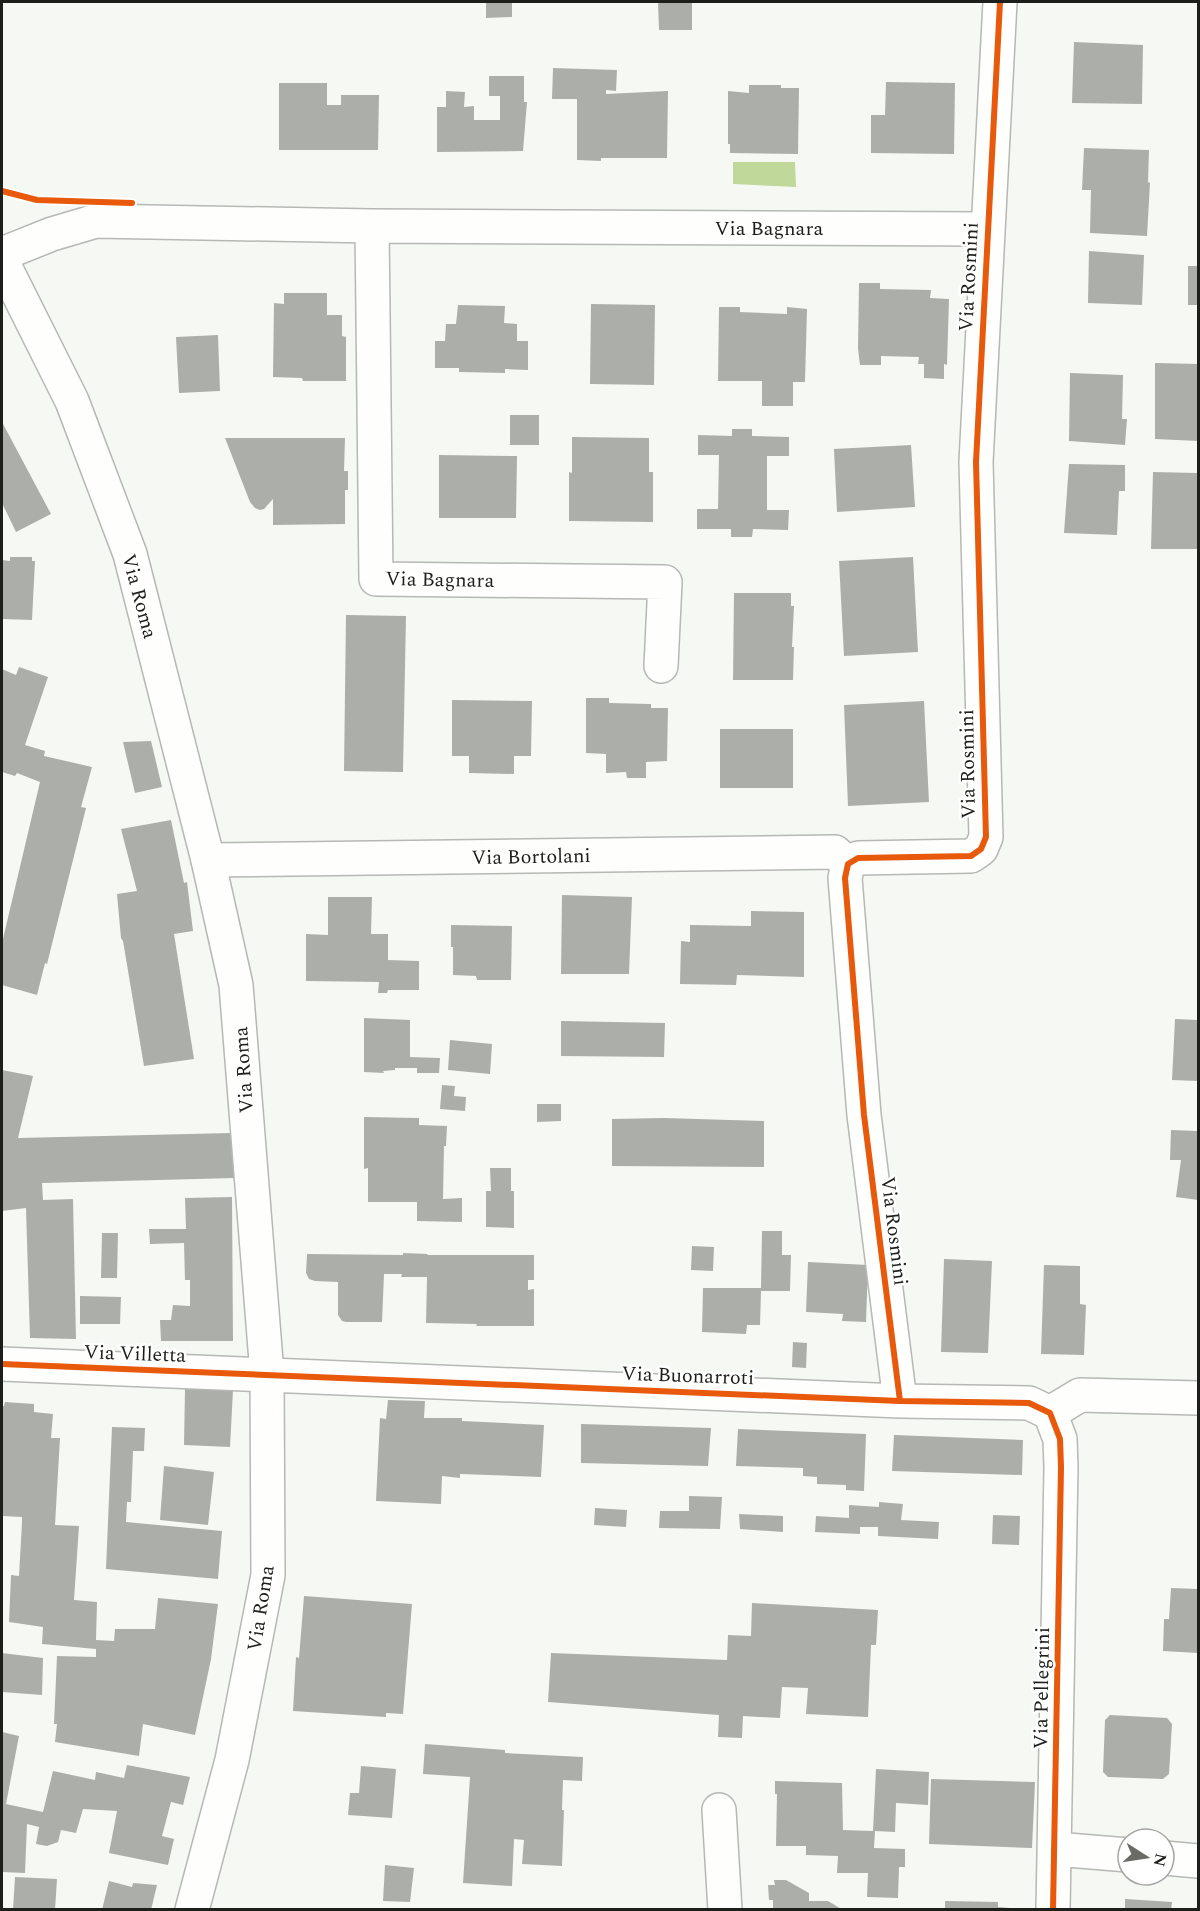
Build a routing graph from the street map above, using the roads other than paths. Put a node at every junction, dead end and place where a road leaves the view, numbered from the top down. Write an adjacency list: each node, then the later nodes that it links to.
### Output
1 (1000, 2): 3 (street, Via Rosmini)
2 (372, 226): 3 (street, Via Bagnara); 4 (street, Via Bagnara); 6 (street, Via Bagnara)
3 (987, 229): 8 (street, Via Rosmini)
4 (2, 254)
5 (2, 261): 7 (street, Via Roma)
6 (661, 666)
7 (208, 860): 8 (street, Via Bortolani); 10 (street, Via Roma)
8 (848, 864): 12 (street, Via Rosmini)
9 (2, 1364): 10 (street, Via Villetta)
10 (267, 1374): 12 (street, Via Buonarroti); 19 (street, Via Roma)
11 (1198, 1398): 13 (street)
12 (900, 1401): 13 (street, Via Buonarroti)
13 (1050, 1413): 15 (street, Via Pellegrini)
14 (719, 1810): 20 (street)
15 (1055, 1849): 16 (street); 21 (street, Via Pellegrini)
16 (1116, 1854)
17 (1176, 1859): 18 (street)
18 (1198, 1861)
19 (192, 1910)
20 (725, 1910)
21 (1053, 1910)

